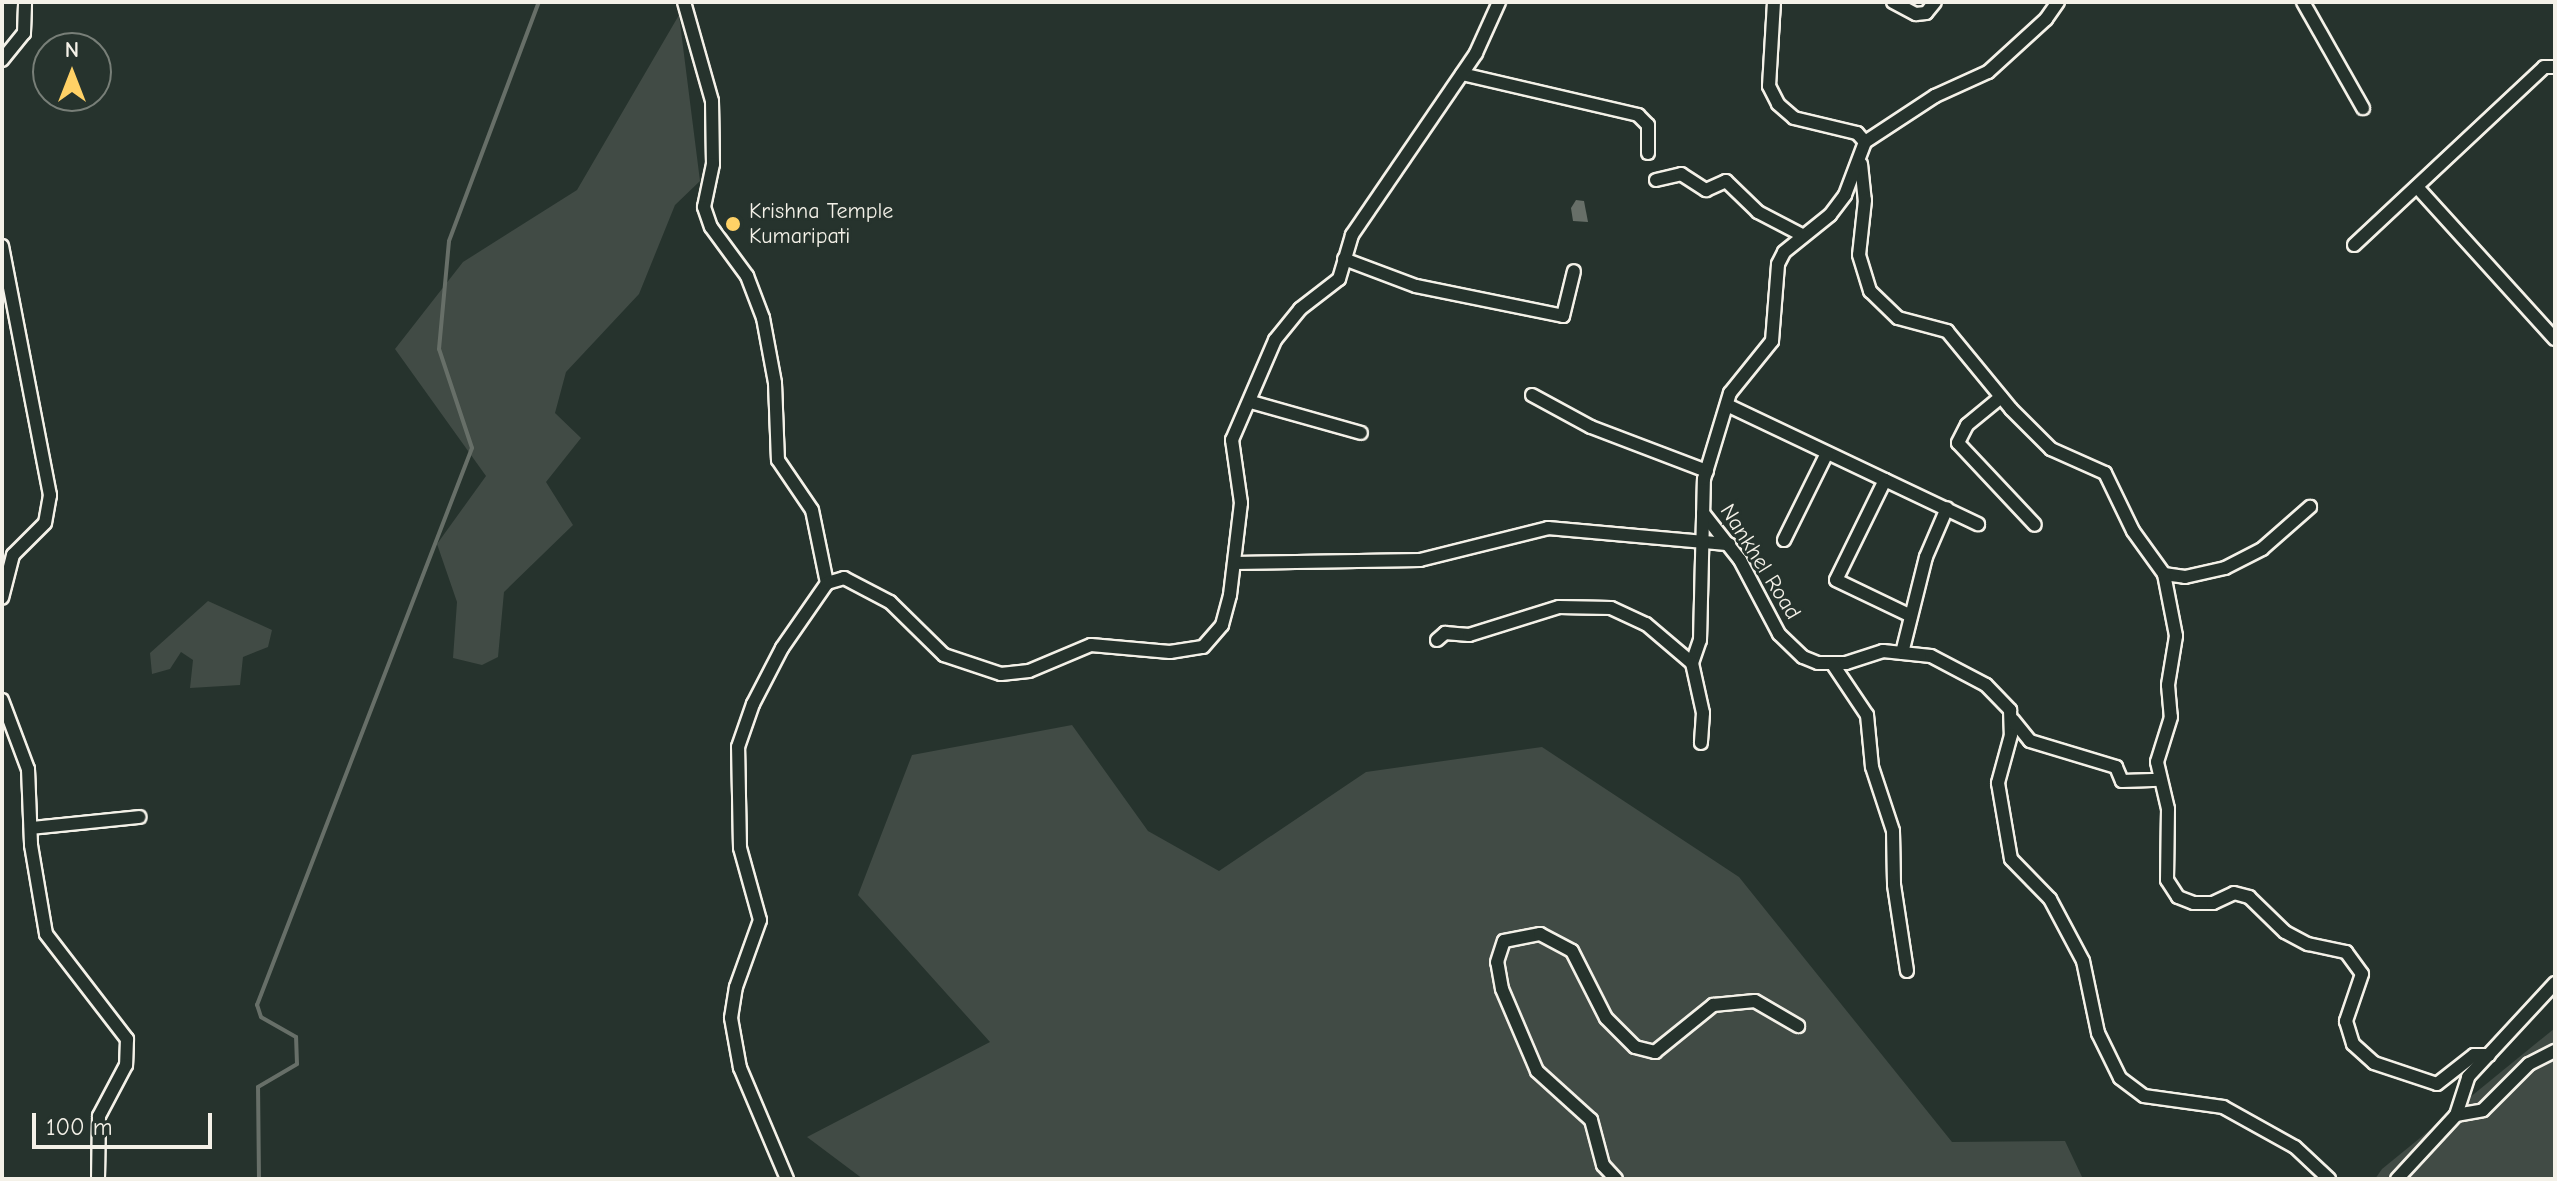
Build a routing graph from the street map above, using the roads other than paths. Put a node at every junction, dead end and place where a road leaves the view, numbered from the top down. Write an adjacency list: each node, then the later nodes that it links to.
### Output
1 (25, 2): 9 (street)
2 (684, 2): 42 (street)
3 (1499, 2): 11 (street)
4 (1774, 2): 13 (street)
5 (1893, 2): 6 (street)
6 (1935, 2)
7 (2058, 2): 13 (street)
8 (2303, 2): 12 (street)
9 (2, 60)
10 (2555, 67): 17 (street)
11 (1462, 74): 14 (street); 21 (street)
12 (2363, 108)
13 (1865, 142): 15 (street, Nankhel Road)
14 (1648, 153)
15 (1861, 164): 18 (street, Nankhel Road); 25 (street)
16 (1656, 180): 18 (street)
17 (2417, 187): 19 (street); 23 (street)
18 (1800, 234): 27 (street, Nankhel Road)
19 (2354, 245)
20 (2, 246): 43 (street)
21 (1344, 259): 22 (street); 26 (street)
22 (1574, 271)
23 (2555, 339)
24 (1532, 395): 30 (street)
25 (2001, 397): 36 (street); 41 (street)
26 (1251, 402): 28 (street); 40 (street)
27 (1727, 405): 29 (street); 30 (street, Nankhel Road)
28 (1361, 433)
29 (1827, 453): 31 (street); 37 (street)
30 (1707, 471): 34 (street, Nankhel Road)
31 (1885, 480): 33 (street); 44 (street)
32 (2310, 507): 41 (street)
33 (1947, 508): 35 (street); 44 (street)
34 (1703, 513): 38 (street); 39 (street, Nankhel Road)
35 (1978, 524)
36 (2035, 525)
37 (1784, 540)
38 (1702, 544): 39 (street); 40 (street); 47 (street)
39 (1729, 544): 48 (street, Nankhel Road)
40 (1234, 563): 42 (street)
41 (2164, 574): 52 (street)
42 (827, 583): 62 (street)
43 (2, 598)
44 (1911, 616): 46 (street)
45 (1437, 640): 47 (street)
46 (1902, 653): 48 (street); 50 (street)
47 (1692, 663): 51 (street)
48 (1832, 663): 55 (street)
49 (2, 700): 54 (street)
50 (2013, 720): 52 (street); 64 (street)
51 (1701, 743)
52 (2160, 780): 59 (street)
53 (139, 817): 54 (street)
54 (31, 828): 61 (street)
55 (1907, 971)
56 (2555, 983): 59 (street)
57 (1798, 1026): 63 (street)
58 (2555, 1051): 60 (street)
59 (2489, 1055): 60 (street)
60 (2456, 1115): 65 (street)
61 (98, 1179)
62 (787, 1179)
63 (1616, 1179)
64 (2329, 1179)
65 (2397, 1179)

